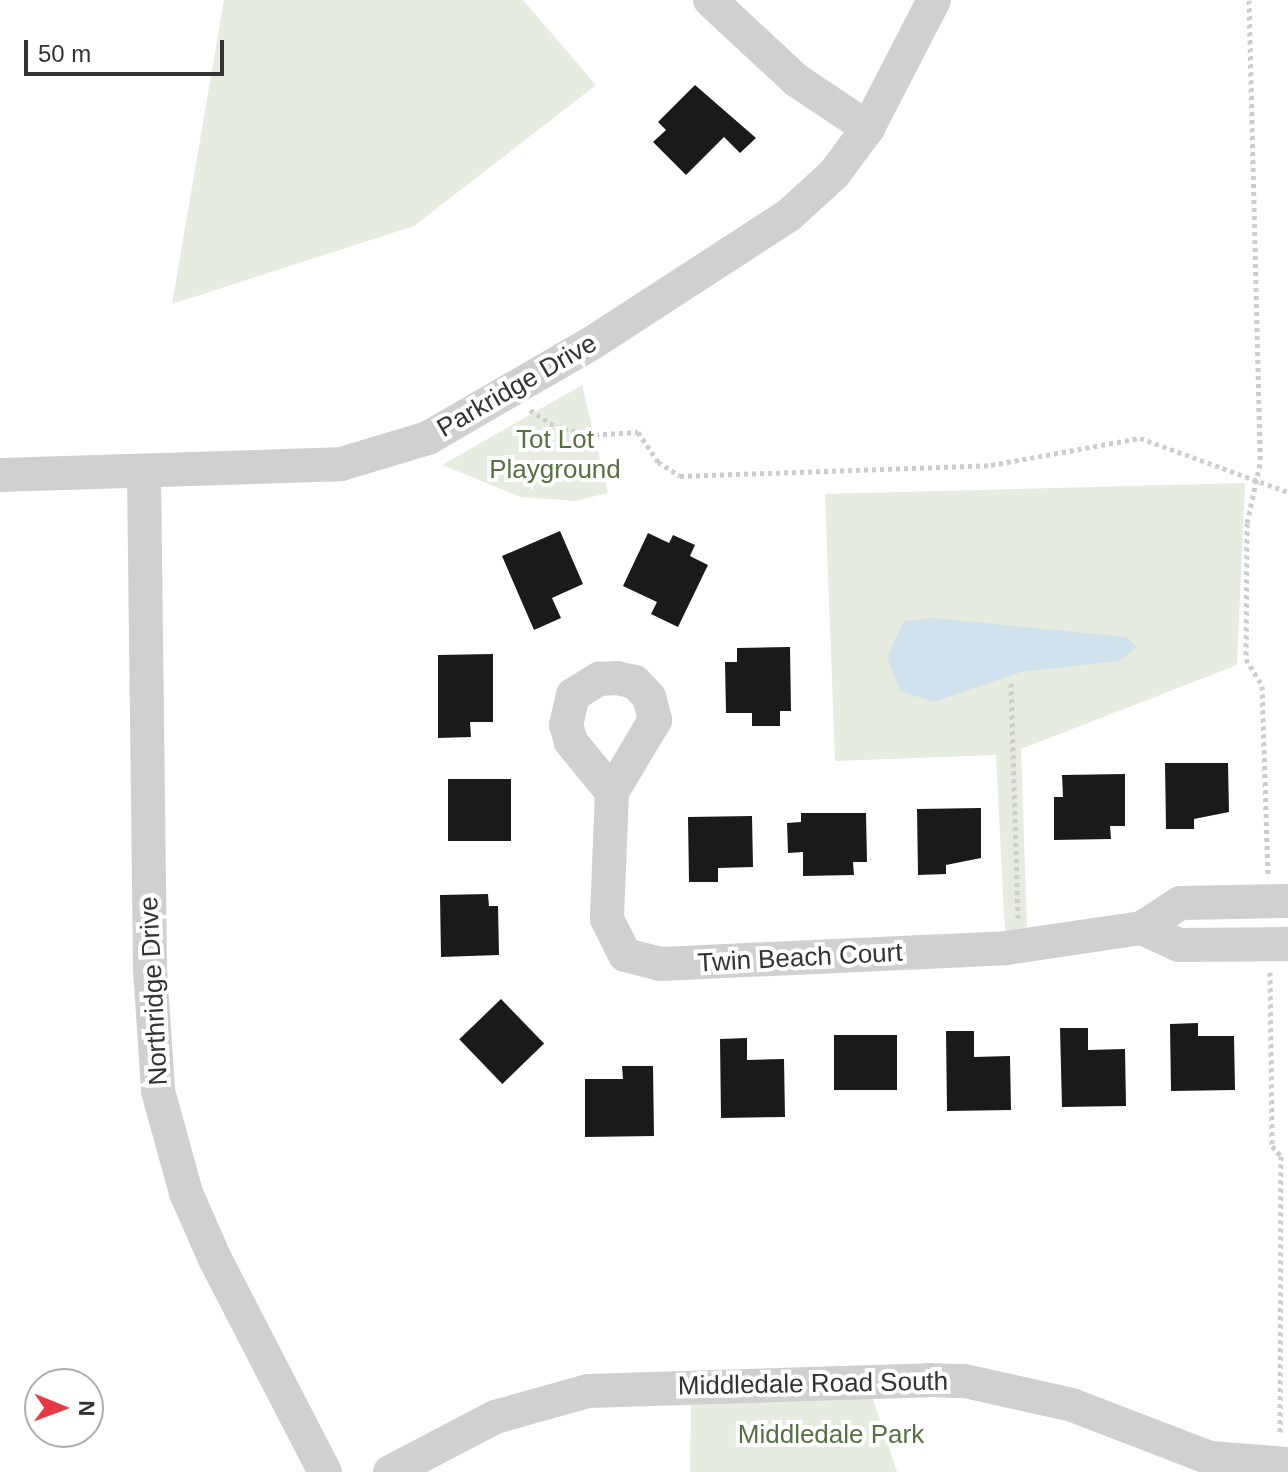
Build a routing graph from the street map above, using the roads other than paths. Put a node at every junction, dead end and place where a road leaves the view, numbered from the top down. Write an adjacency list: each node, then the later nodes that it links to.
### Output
1 (710, 0): 3 (street)
2 (934, 0): 3 (street, Parkridge Drive)
3 (868, 128): 4 (street, Parkridge Drive)
4 (144, 474): 5 (street, Parkridge Drive); 11 (street, Northridge Drive)
5 (0, 475)
6 (612, 792): 8 (street, Twin Beach Court)
7 (1288, 901): 8 (street, Twin Beach Court)
8 (1142, 928): 9 (street)
9 (1288, 944)
10 (1288, 1464): 12 (street, Middledale Road South)
11 (325, 1472)
12 (390, 1472)

